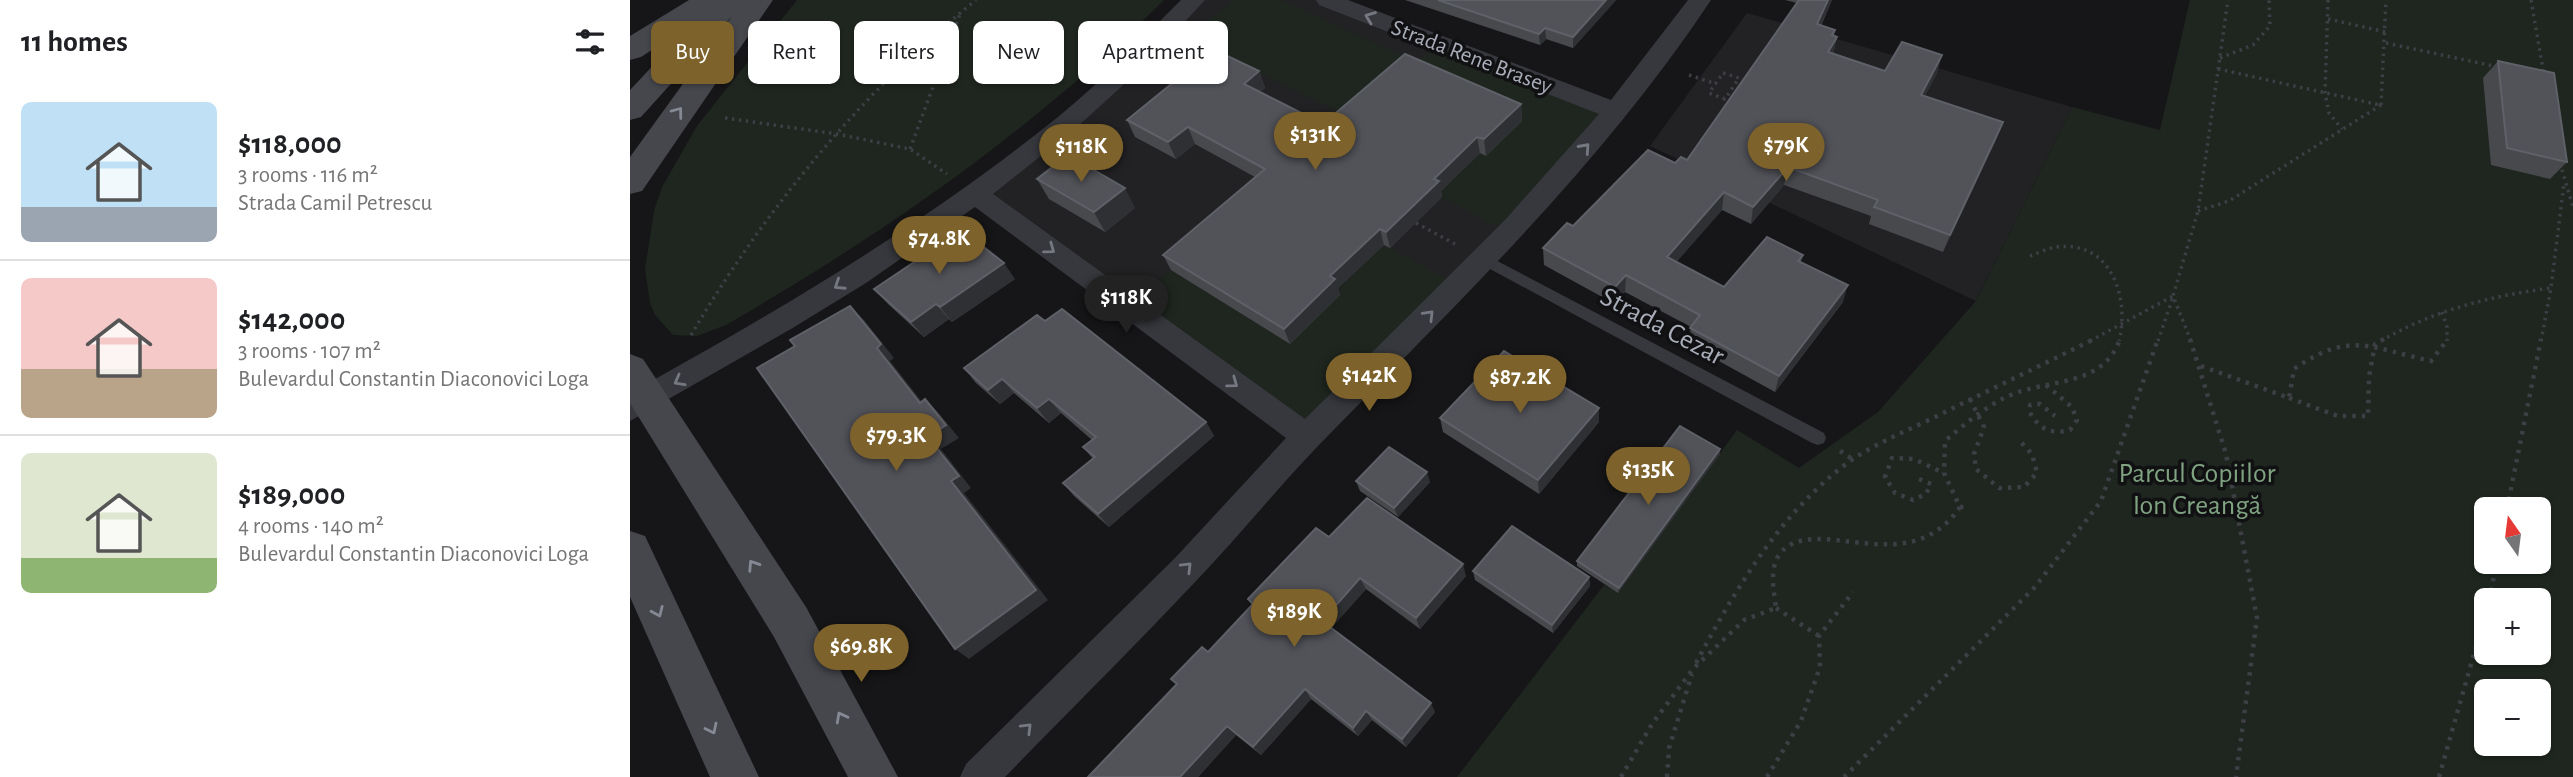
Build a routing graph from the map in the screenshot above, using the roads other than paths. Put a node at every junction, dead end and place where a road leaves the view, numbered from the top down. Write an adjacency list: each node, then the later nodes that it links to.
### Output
1 (710, 0): 7 (main road)
2 (732, 0): 8 (main road)
3 (759, 0): 11 (main road, one-way to 3)
4 (1194, 0): 12 (street)
5 (1327, 0): 9 (street, Strada Rene Brasey, one-way to 5)
6 (1700, 0): 9 (street)
7 (630, 50)
8 (630, 109)
9 (1616, 112): 13 (street, one-way to 9)
10 (630, 118): 11 (main road)
11 (633, 179)
12 (975, 194): 14 (street, one-way to 14); 15 (street, one-way to 15)
13 (1484, 259): 15 (street, one-way to 13); 16 (lane, Strada Cezar)
14 (635, 393): 19 (main road, one-way to 14)
15 (1307, 437): 20 (street, one-way to 15)
16 (1818, 438)
17 (630, 550): 18 (main road, one-way to 18)
18 (735, 777)
19 (874, 777)
20 (979, 777)

